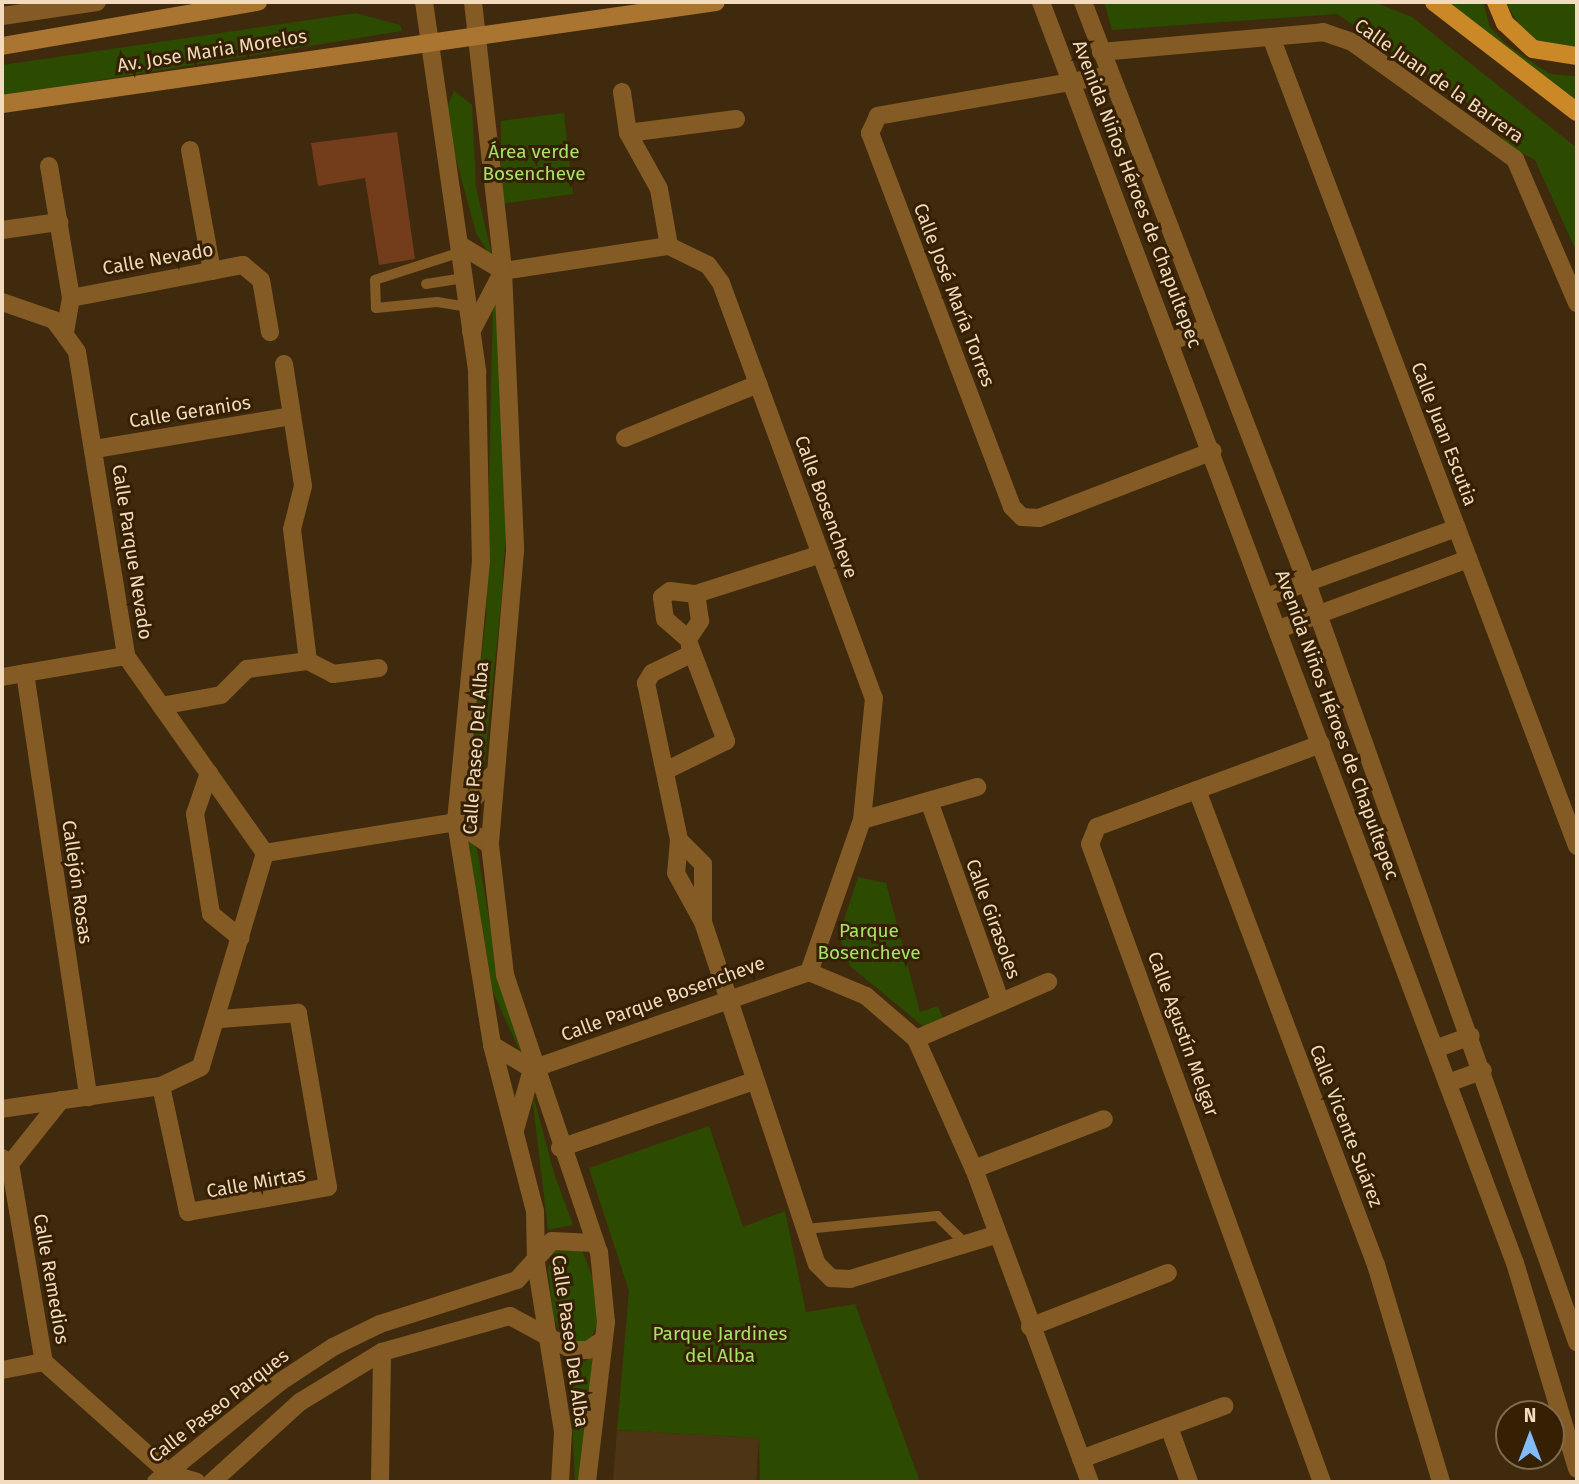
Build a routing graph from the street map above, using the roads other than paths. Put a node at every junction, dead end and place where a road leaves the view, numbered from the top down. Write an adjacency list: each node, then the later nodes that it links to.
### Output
1 (97, 2): 10 (street)
2 (258, 2): 15 (main road)
3 (424, 2): 14 (street, Calle Paseo Del Alba)
4 (473, 2): 12 (street, Calle Paseo Del Alba)
5 (716, 2): 12 (main road, Av. Jose Maria Morelos)
6 (1041, 2): 19 (street, Avenida Niños Héroes de Chapultepec)
7 (1083, 2): 16 (street, Avenida Niños Héroes de Chapultepec)
8 (1434, 2): 22 (main road)
9 (1496, 2): 17 (main road)
10 (61, 4): 11 (street)
11 (2, 16)
12 (478, 32): 14 (main road, Av. Jose Maria Morelos); 32 (street, Calle Paseo Del Alba)
13 (1271, 37): 16 (street, Calle Juan de la Barrera); 37 (street, Calle Juan de la Barrera); 50 (street, Calle Juan Escutia)
14 (428, 40): 21 (main road, Av. Jose Maria Morelos); 30 (street, Calle Paseo Del Alba)
15 (2, 46)
16 (1101, 52): 18 (street, Avenida Niños Héroes de Chapultepec)
17 (1577, 56)
18 (1110, 75): 19 (street, Calle José María Torres); 39 (street, Avenida Niños Héroes de Chapultepec)
19 (1070, 82): 43 (street, Avenida Niños Héroes de Chapultepec); 49 (street, Calle José María Torres)
20 (622, 92): 24 (street)
21 (2, 104)
22 (1577, 112)
23 (736, 119): 24 (street)
24 (628, 133): 29 (street)
25 (190, 150): 31 (street)
26 (49, 166): 27 (street)
27 (59, 222): 28 (street); 35 (street)
28 (2, 230)
29 (669, 246): 32 (street); 45 (street, Calle Bosencheve)
30 (461, 248): 32 (street); 33 (street, Calle Paseo Del Alba); 38 (lane)
31 (212, 271): 35 (street, Calle Nevado); 40 (street, Calle Nevado)
32 (503, 271): 41 (street); 68 (street, Calle Paseo Del Alba)
33 (464, 278): 34 (lane); 38 (street, Calle Paseo Del Alba)
34 (426, 284)
35 (71, 298): 42 (street)
36 (2, 302): 42 (street, Calle Parque Nevado)
37 (1577, 303)
38 (468, 307): 41 (street, Calle Paseo Del Alba)
39 (1206, 328): 43 (street); 53 (street, Avenida Niños Héroes de Chapultepec)
40 (270, 332)
41 (471, 332): 73 (street, Calle Paseo Del Alba)
42 (65, 333): 48 (street, Calle Parque Nevado)
43 (1172, 341): 49 (street, Avenida Niños Héroes de Chapultepec)
44 (284, 364): 46 (street)
45 (758, 384): 47 (street); 51 (street, Calle Bosencheve)
46 (292, 416): 48 (street, Calle Geranios); 60 (street)
47 (625, 438)
48 (95, 449): 59 (street, Calle Parque Nevado)
49 (1213, 451): 55 (street, Avenida Niños Héroes de Chapultepec)
50 (1457, 528): 52 (street, Calle Juan Escutia); 53 (street)
51 (821, 554): 54 (street); 72 (street, Calle Bosencheve)
52 (1468, 559): 56 (street); 76 (street, Calle Juan Escutia)
53 (1307, 583): 55 (street); 56 (street, Avenida Niños Héroes de Chapultepec)
54 (696, 594): 58 (street); 58 (street)
55 (1267, 597): 57 (street, Avenida Niños Héroes de Chapultepec)
56 (1319, 615): 57 (street); 85 (street, Avenida Niños Héroes de Chapultepec)
57 (1279, 629): 65 (street, Avenida Niños Héroes de Chapultepec)
58 (690, 646): 66 (street); 66 (street)
59 (126, 656): 62 (street); 64 (street, Calle Parque Nevado)
60 (308, 661): 61 (street); 64 (street)
61 (379, 668)
62 (25, 673): 63 (street); 94 (street, Callejón Rosas)
63 (2, 677)
64 (161, 706): 67 (street, Calle Parque Nevado)
65 (1321, 744): 70 (street, Calle Agustín Melgar); 88 (street, Avenida Niños Héroes de Chapultepec)
66 (665, 772): 74 (street)
67 (209, 773): 77 (street, Calle Parque Nevado); 79 (street)
68 (492, 775): 73 (street); 75 (street, Calle Paseo Del Alba)
69 (977, 787): 71 (street)
70 (1197, 790): 127 (street, Calle Agustín Melgar); 128 (street, Calle Vicente Suárez)
71 (929, 801): 72 (street); 83 (street, Calle Girasoles)
72 (862, 820): 80 (street, Calle Bosencheve)
73 (456, 821): 75 (street); 77 (street); 87 (street, Calle Paseo Del Alba)
74 (680, 840): 78 (street); 78 (street)
75 (490, 845): 89 (street, Calle Paseo Del Alba)
76 (1577, 846)
77 (265, 853): 79 (street)
78 (703, 922): 82 (street)
79 (241, 937): 84 (street)
80 (809, 972): 82 (street, Calle Parque Bosencheve); 86 (street)
81 (1048, 982): 83 (street)
82 (727, 998): 89 (street, Calle Parque Bosencheve); 91 (street)
83 (1001, 1003): 86 (street, Calle Girasoles)
84 (220, 1019): 93 (street); 93 (street, Calle Mirtas)
85 (1471, 1036): 88 (street); 90 (street, Avenida Niños Héroes de Chapultepec)
86 (916, 1039): 101 (street)
87 (492, 1045): 89 (street); 98 (street, Calle Paseo Del Alba)
88 (1435, 1049): 92 (street, Avenida Niños Héroes de Chapultepec)
89 (532, 1069): 98 (street); 99 (street, Calle Paseo Del Alba)
90 (1483, 1070): 92 (street); 111 (street, Avenida Niños Héroes de Chapultepec)
91 (754, 1081): 99 (street); 102 (street)
92 (1448, 1083): 118 (street, Avenida Niños Héroes de Chapultepec)
93 (161, 1086): 94 (street)
94 (88, 1097): 95 (street)
95 (61, 1100): 96 (street); 100 (street, Calle Remedios)
96 (2, 1109)
97 (1104, 1119): 101 (street)
98 (514, 1130): 106 (street, Calle Paseo Del Alba)
99 (560, 1148): 104 (street, Calle Paseo Del Alba)
100 (6, 1161): 113 (street, Calle Remedios)
101 (974, 1169): 103 (street)
102 (806, 1229): 105 (lane); 105 (street)
103 (995, 1235): 105 (street); 108 (street)
104 (595, 1244): 106 (street, Calle Paseo Parques); 110 (street, Calle Paseo Del Alba)
105 (966, 1244)
106 (536, 1263): 109 (street, Calle Paseo Del Alba); 119 (street, Calle Paseo Parques)
107 (1168, 1273): 108 (street)
108 (1030, 1327): 117 (street)
109 (547, 1333): 110 (street); 112 (street); 123 (street, Calle Paseo Del Alba)
110 (603, 1340): 124 (street, Calle Paseo Del Alba)
111 (1577, 1342)
112 (382, 1352): 121 (street); 122 (street)
113 (44, 1362): 114 (street); 119 (street, Calle Remedios)
114 (2, 1370)
115 (1224, 1406): 116 (street)
116 (1169, 1427): 117 (street); 126 (street)
117 (1081, 1459): 125 (street)
118 (1577, 1469)
119 (164, 1479): 120 (street, Calle Remedios)
120 (197, 1482)
121 (212, 1482)
122 (380, 1482)
123 (560, 1482)
124 (587, 1482)
125 (1090, 1482)
126 (1189, 1482)
127 (1322, 1482)
128 (1441, 1482)

